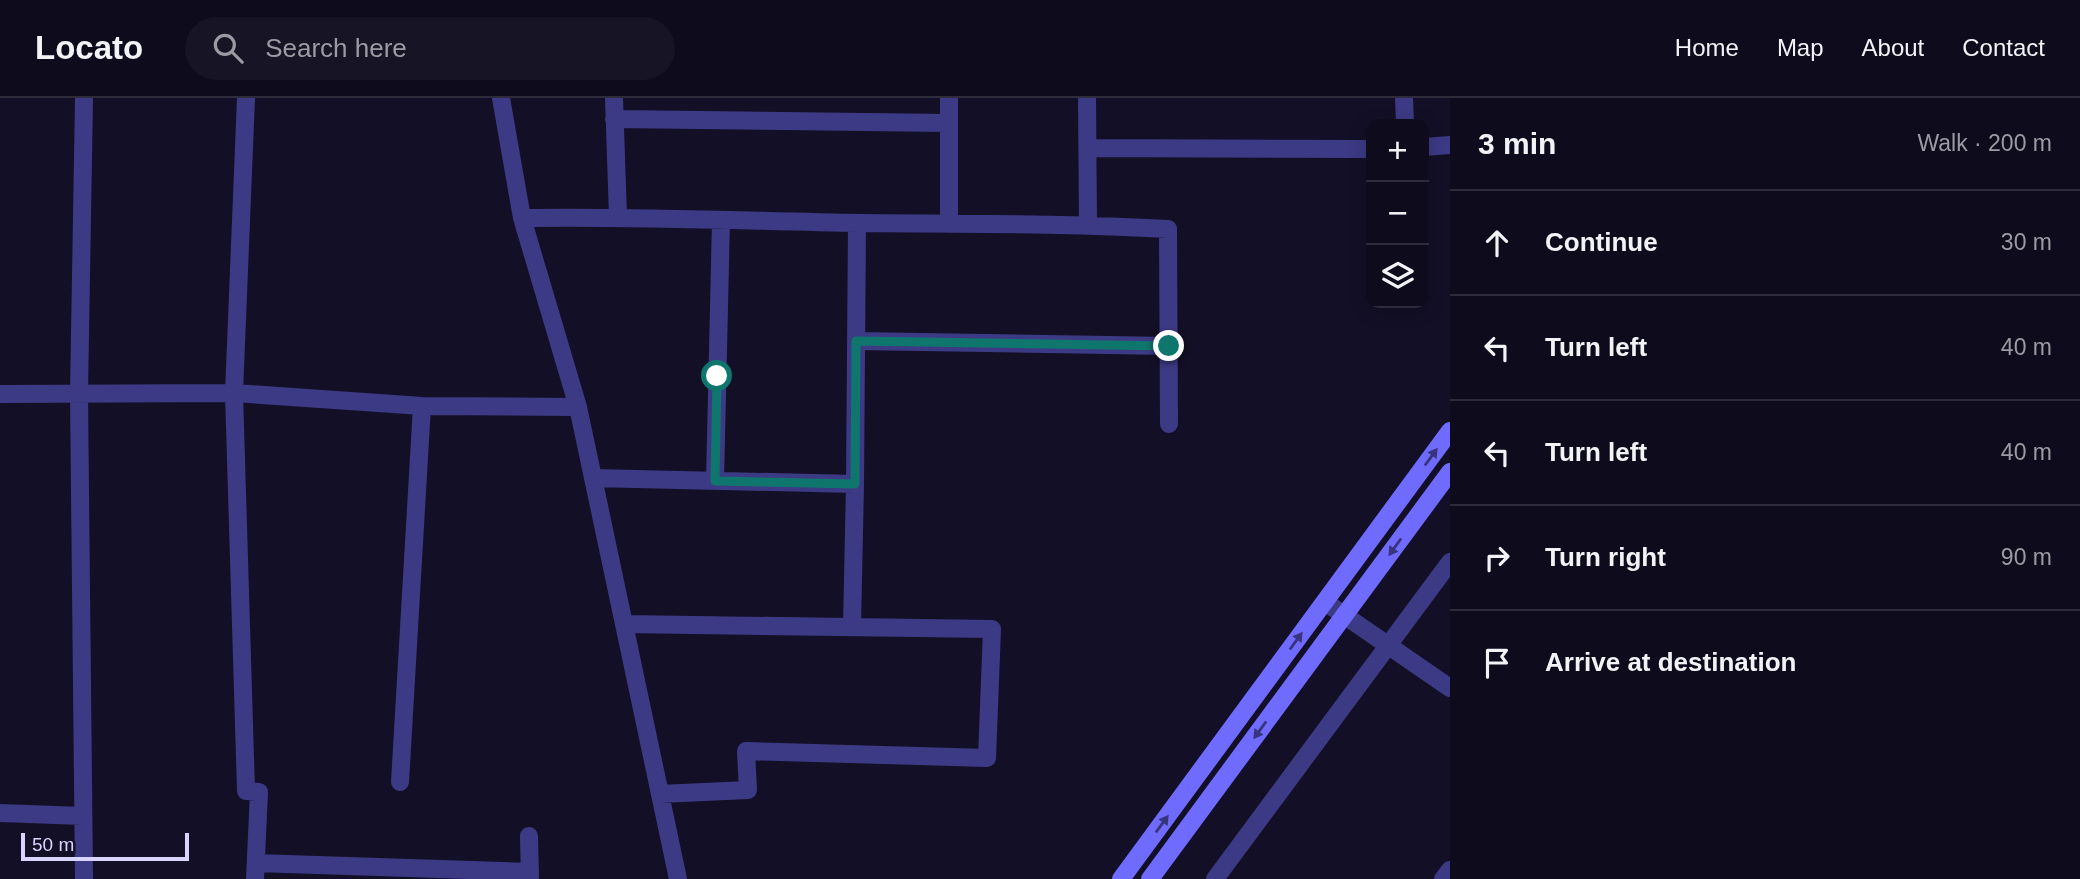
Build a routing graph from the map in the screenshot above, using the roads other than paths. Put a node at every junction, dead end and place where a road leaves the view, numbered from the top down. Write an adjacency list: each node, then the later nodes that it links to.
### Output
1 (84, 98): 25 (street)
2 (246, 98): 23 (street)
3 (501, 98): 16 (street)
4 (614, 98): 8 (street)
5 (949, 98): 10 (street)
6 (1087, 98): 13 (street)
7 (1404, 98): 9 (street)
8 (614, 119): 10 (street); 15 (street)
9 (1405, 119)
10 (949, 123): 19 (street)
11 (1450, 145): 12 (street)
12 (1429, 147)
13 (1088, 148): 14 (street); 20 (street)
14 (1366, 149)
15 (618, 217): 16 (street); 17 (street)
16 (522, 219): 27 (street)
17 (721, 220): 18 (street); 32 (street)
18 (857, 223): 19 (street); 21 (street)
19 (949, 224): 20 (street)
20 (1088, 225): 22 (street)
21 (856, 341): 22 (street); 33 (street)
22 (1169, 346): 28 (street)
23 (234, 393): 25 (street); 26 (street); 47 (street)
24 (0, 394): 25 (street)
25 (79, 394): 44 (street)
26 (422, 405): 27 (street); 41 (street)
27 (578, 407): 31 (street)
28 (1169, 424)
29 (1450, 431): 35 (street, one-way to 29)
30 (1450, 472): 36 (street, one-way to 36)
31 (593, 478): 32 (street); 37 (street)
32 (715, 481): 33 (street)
33 (855, 484): 38 (street)
34 (1450, 562): 39 (street)
35 (1325, 601): 36 (street); 51 (street, one-way to 35)
36 (1345, 615): 39 (street); 52 (street, one-way to 52)
37 (624, 624): 38 (street); 42 (street)
38 (852, 627): 42 (street)
39 (1388, 645): 40 (street); 53 (street)
40 (1450, 688)
41 (400, 782)
42 (660, 794): 50 (street)
43 (0, 813): 44 (street)
44 (83, 816): 49 (street)
45 (529, 836): 48 (street)
46 (1450, 870): 54 (street)
47 (255, 871): 48 (street)
48 (530, 876)
49 (84, 879)
50 (678, 879)
51 (1121, 879)
52 (1150, 879)
53 (1215, 879)
54 (1443, 879)

